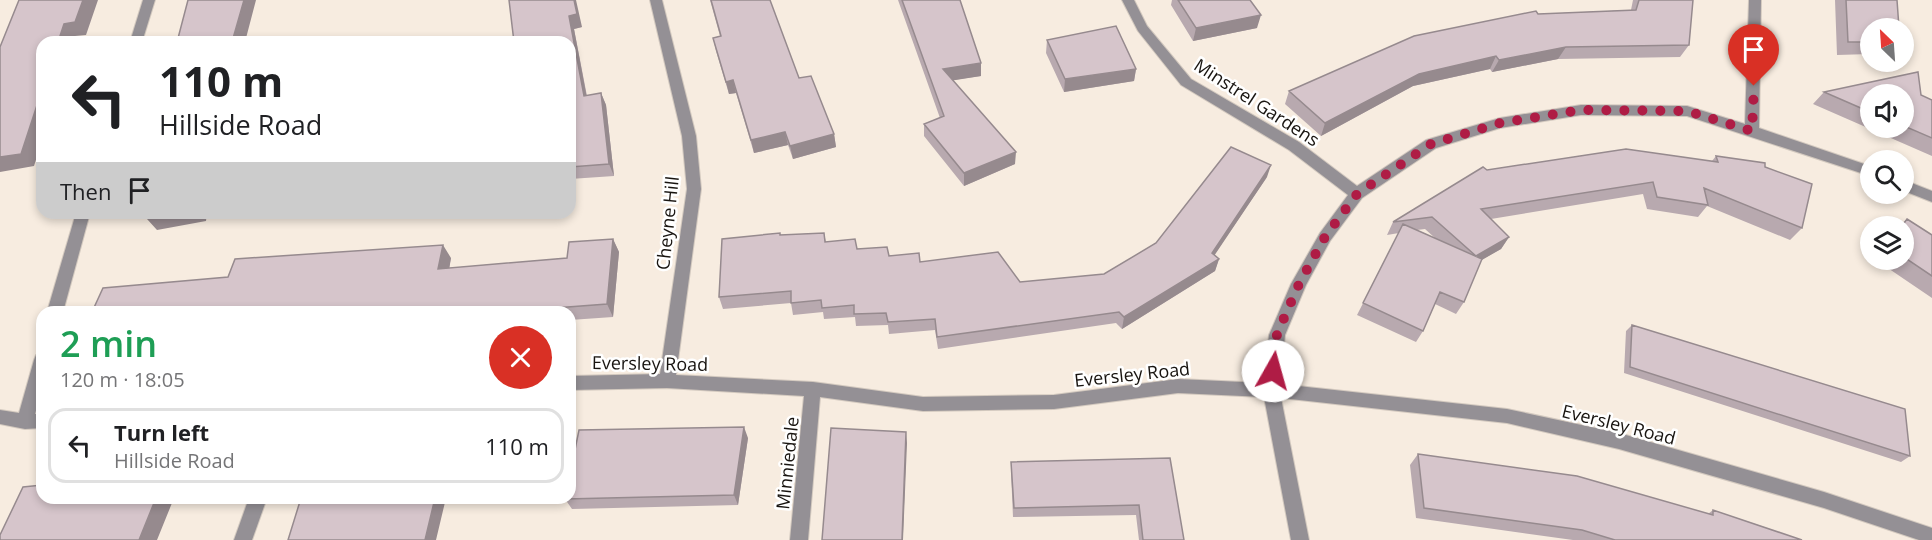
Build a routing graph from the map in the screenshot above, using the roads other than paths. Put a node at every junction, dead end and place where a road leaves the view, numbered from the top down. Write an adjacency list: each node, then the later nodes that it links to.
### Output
1 (149, 0): 5 (street)
2 (656, 0): 13 (street, Cheyne Hill)
3 (1128, 0): 9 (street, Minstrel Gardens)
4 (1755, 0): 6 (street)
5 (138, 36)
6 (1752, 131): 7 (street); 9 (street)
7 (1860, 168)
8 (1914, 189): 10 (street)
9 (1357, 194): 17 (street)
10 (1932, 197)
11 (81, 219): 12 (street)
12 (57, 306)
13 (667, 381): 15 (street, Eversley Road); 16 (street, Eversley Road)
14 (36, 382): 20 (street)
15 (576, 382)
16 (813, 389): 17 (street, Eversley Road); 24 (street, Minniedale)
17 (1271, 390): 22 (street, Eversley Road); 25 (street)
18 (0, 417): 20 (street)
19 (36, 421): 20 (street)
20 (25, 422)
21 (256, 504): 23 (street)
22 (1932, 537)
23 (243, 540)
24 (799, 540)
25 (1300, 540)

